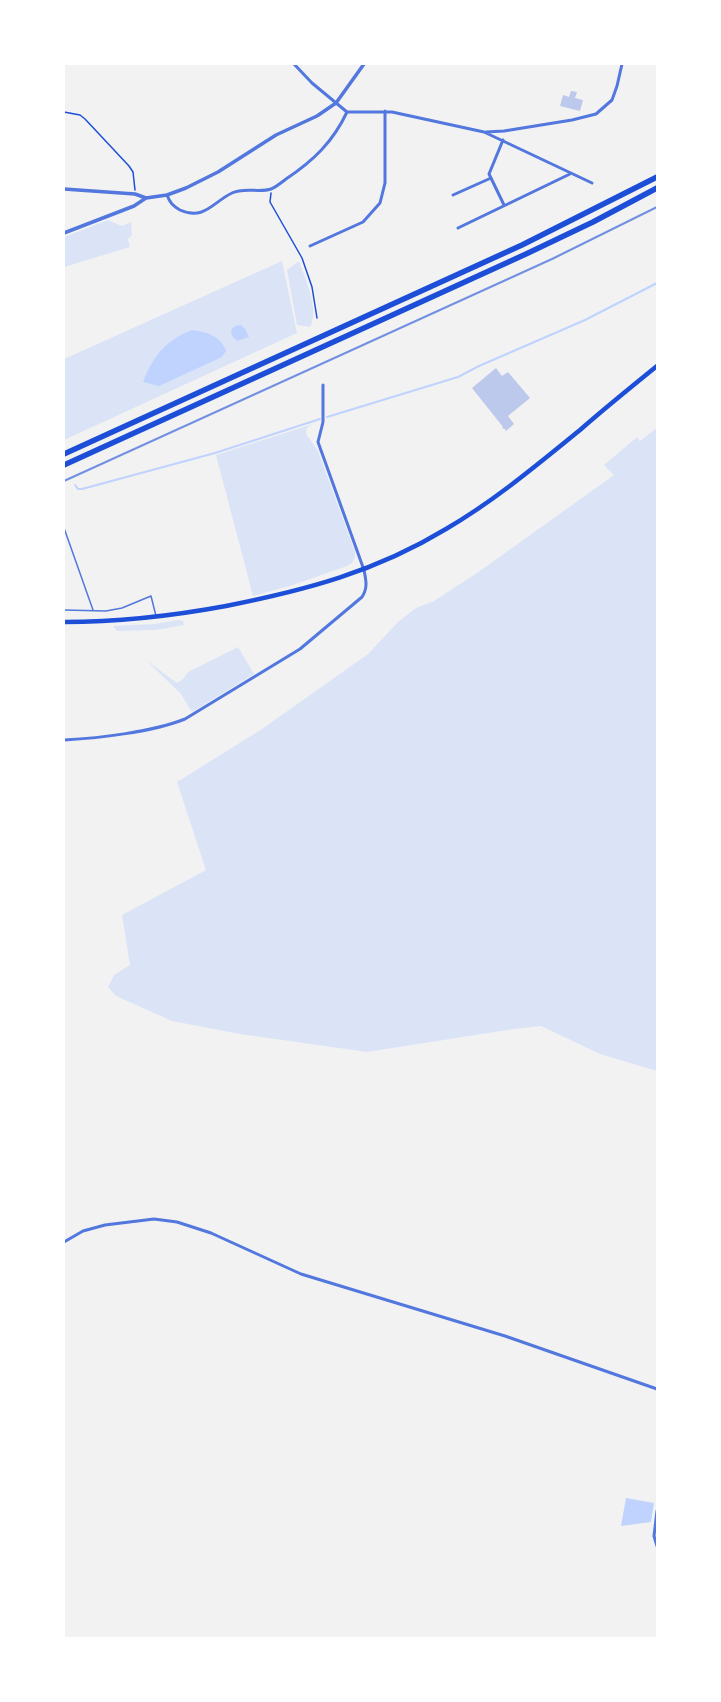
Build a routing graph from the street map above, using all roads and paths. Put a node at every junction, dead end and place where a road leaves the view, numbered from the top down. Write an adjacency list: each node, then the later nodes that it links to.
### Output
1 (294, 64): 4 (street)
2 (364, 64): 4 (street)
3 (622, 64): 8 (street)
4 (336, 103): 7 (street); 18 (street)
5 (385, 111): 7 (street); 8 (street); 24 (street)
6 (64, 112): 17 (path)
7 (347, 112): 16 (street)
8 (484, 132): 9 (street)
9 (503, 140): 10 (street); 12 (street)
10 (570, 174): 13 (street); 21 (street)
11 (657, 177): 28 (highway)
12 (491, 178): 19 (street); 21 (street)
13 (592, 183)
14 (657, 188): 29 (highway)
15 (64, 189): 17 (street)
16 (271, 189): 18 (street); 25 (path)
17 (135, 194): 20 (street)
18 (167, 195): 20 (street)
19 (453, 195)
20 (146, 198): 23 (street)
21 (504, 205): 22 (street)
22 (458, 228)
23 (64, 233)
24 (310, 246)
25 (317, 318)
26 (657, 366): 31 (main road)
27 (323, 384): 31 (street)
28 (64, 454)
29 (64, 465)
30 (64, 528): 33 (lane)
31 (364, 570): 34 (main road); 36 (street)
32 (64, 610): 33 (lane)
33 (93, 610): 34 (lane)
34 (156, 618): 35 (main road)
35 (64, 622)
36 (64, 740)
37 (64, 1242): 38 (street)
38 (657, 1389)
39 (657, 1511): 40 (street)
40 (657, 1546)

